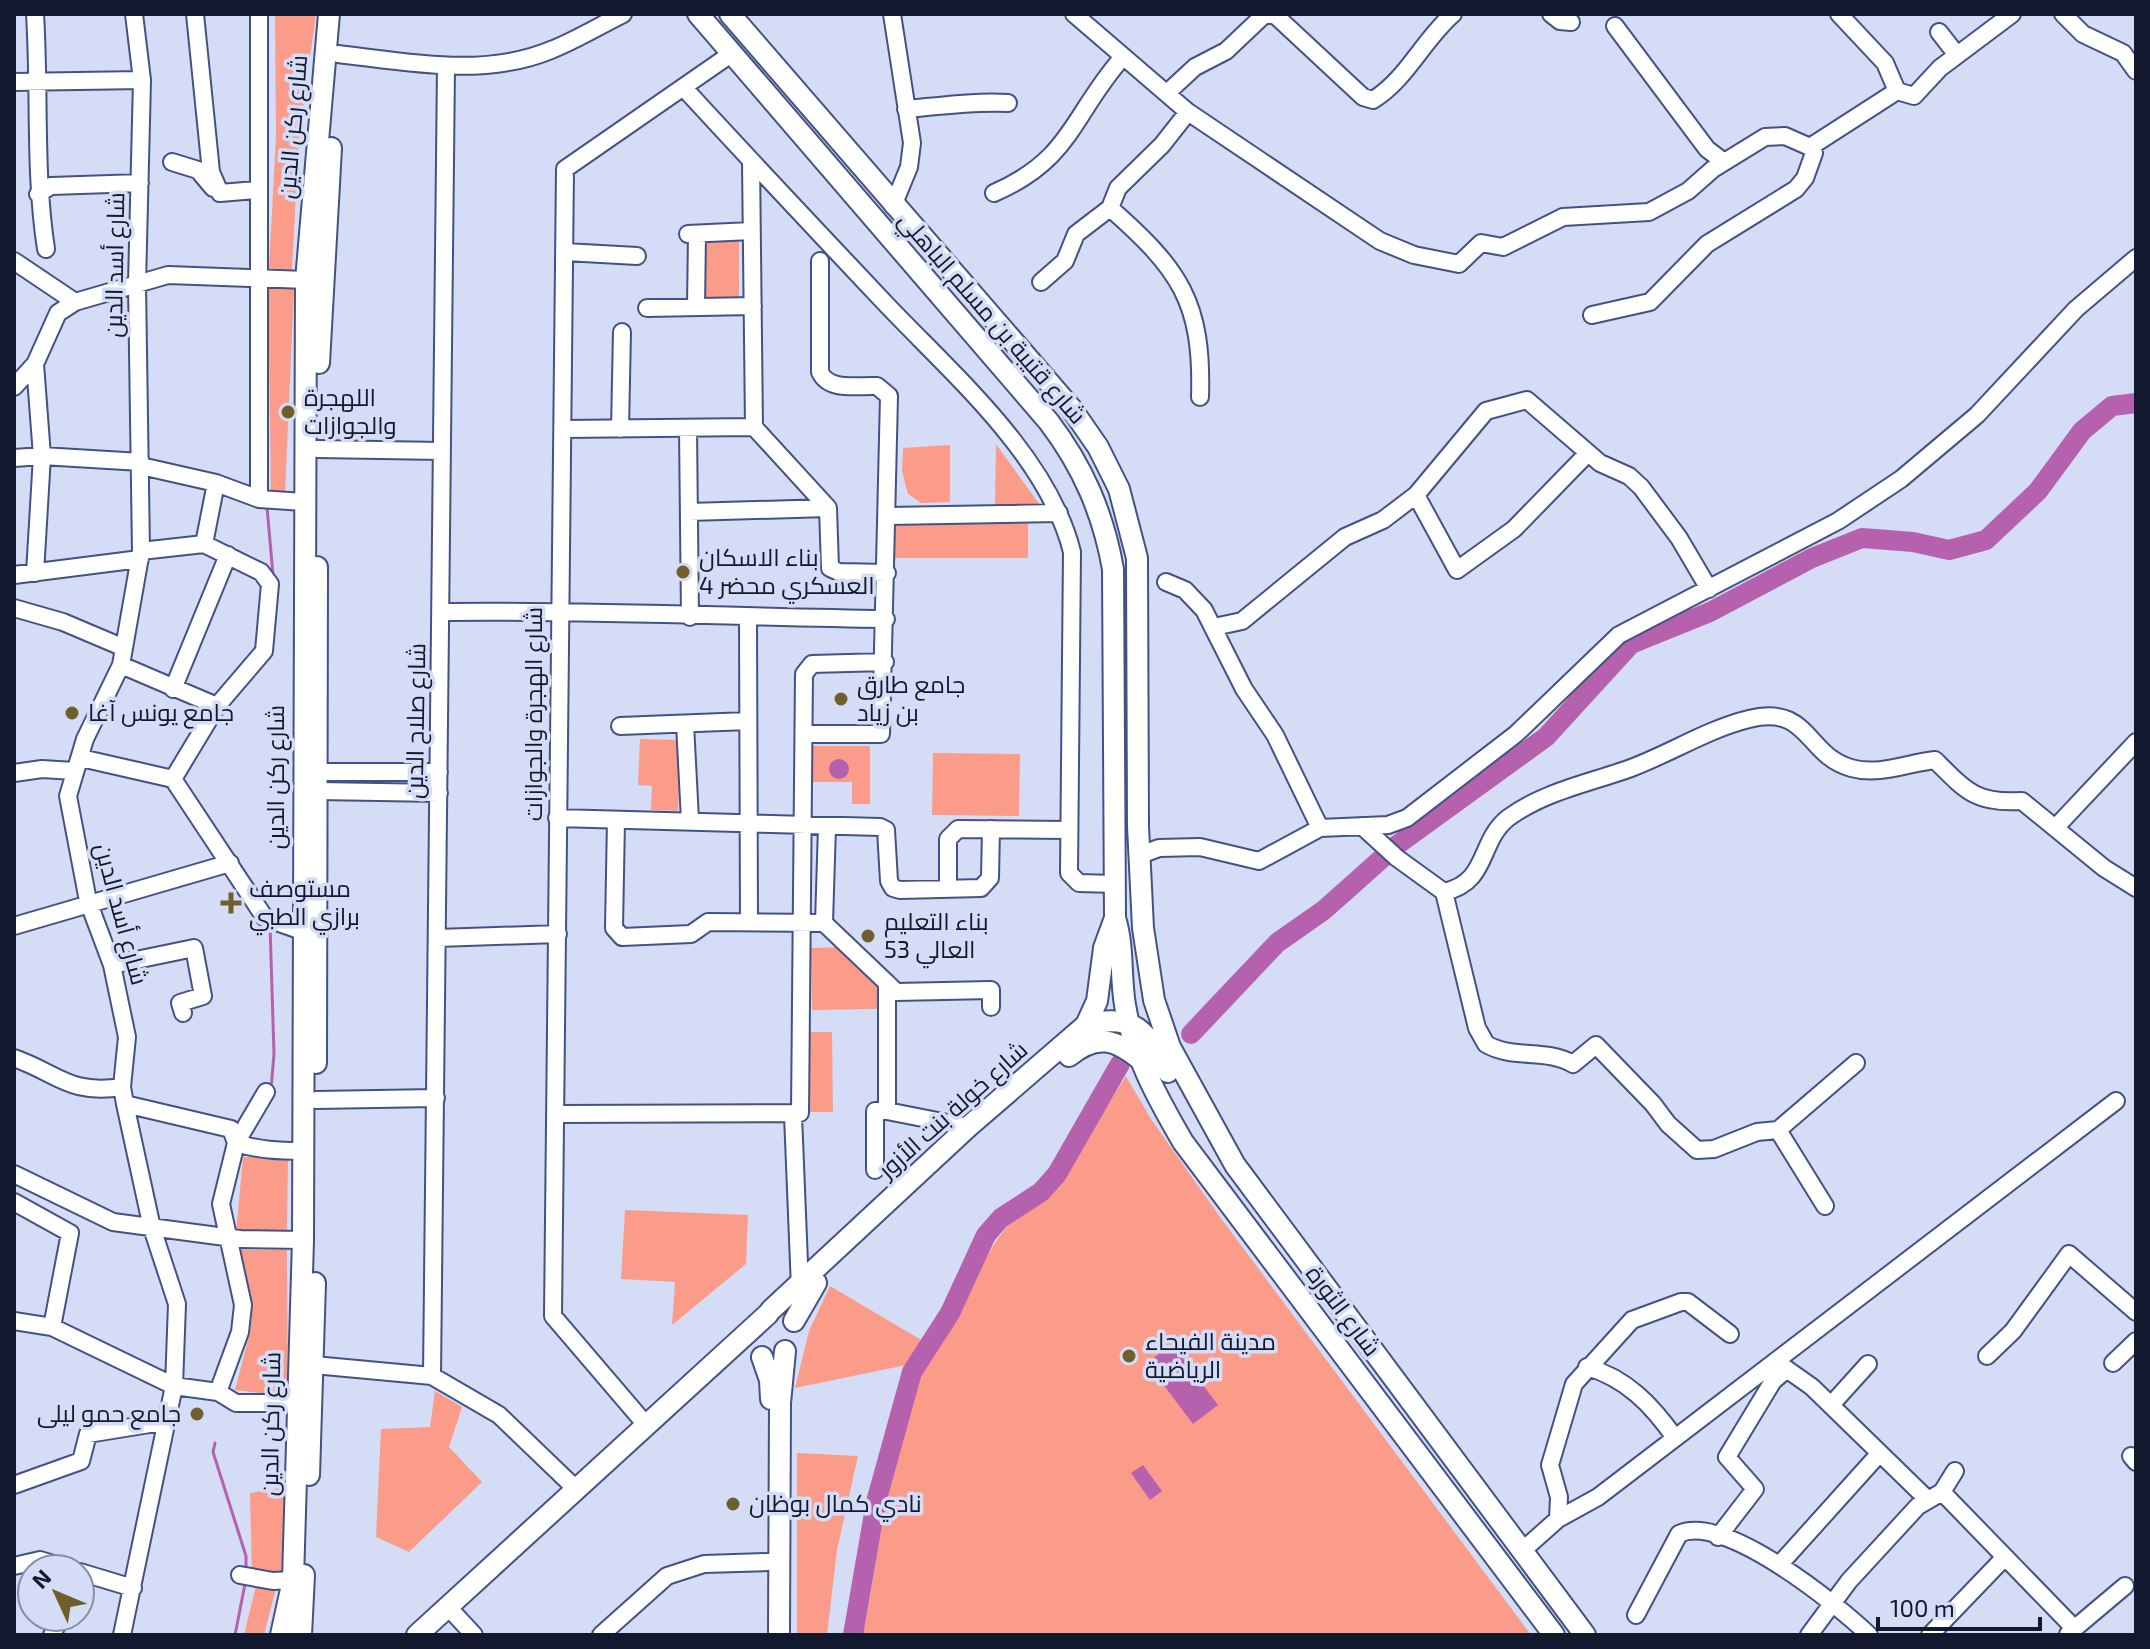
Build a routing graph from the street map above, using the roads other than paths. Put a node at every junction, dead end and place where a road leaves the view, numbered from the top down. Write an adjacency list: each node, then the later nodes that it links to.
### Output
1 (35, 14): 27 (street)
2 (134, 14): 28 (street, شارع أسد الدين)
3 (195, 14): 42 (street)
4 (259, 14): 41 (street)
5 (329, 14): 55 (main road, شارع ركن الدين)
6 (343, 14): 21 (main road, شارع ركن الدين)
7 (623, 14): 25 (street)
8 (698, 14): 22 (main road, شارع قتيبة بن مسلم الباهلي)
9 (730, 14): 45 (main road, شارع قتيبة بن مسلم الباهلي)
10 (892, 14): 34 (street)
11 (1074, 14): 24 (street)
12 (1264, 14): 13 (street); 32 (street)
13 (1453, 14)
14 (1551, 14): 18 (street)
15 (1839, 14): 31 (street)
16 (2012, 14): 23 (street)
17 (2063, 14): 26 (street)
18 (1571, 22)
19 (1615, 26): 39 (street)
20 (1939, 32): 23 (street)
21 (338, 54): 25 (street); 71 (main road, شارع ركن الدين)
22 (731, 54): 30 (street, شارع الهجرة والجوازات); 130 (main road, شارع قتيبة بن مسلم الباهلي)
23 (1957, 55): 31 (street)
24 (1122, 58): 32 (street); 43 (street)
25 (446, 67): 72 (street, شارع صلاح الدين)
26 (2136, 71)
27 (39, 79): 28 (street); 29 (street); 44 (street)
28 (142, 80): 40 (street, شارع أسد الدين)
29 (14, 82)
30 (684, 88): 37 (street); 49 (street, شارع الهجرة والجوازات)
31 (1897, 91): 36 (street)
32 (1168, 92): 35 (street)
33 (1008, 103): 34 (street)
34 (906, 109): 45 (street)
35 (1188, 112): 39 (street); 46 (street)
36 (1810, 147): 39 (street); 62 (street)
37 (751, 161): 47 (street); 83 (street)
38 (172, 162): 42 (street)
39 (1724, 162)
40 (140, 183): 44 (street); 57 (street, شارع أسد الدين)
41 (257, 190): 42 (street); 54 (street)
42 (220, 193)
43 (994, 193)
44 (38, 194): 48 (street)
45 (893, 206): 115 (main road, شارع قتيبة بن مسلم الباهلي)
46 (1110, 208): 56 (street); 66 (street)
47 (751, 231): 59 (street); 60 (street)
48 (46, 249)
49 (565, 252): 50 (street); 68 (street, شارع الهجرة والجوازات)
50 (637, 256)
51 (2136, 258): 92 (street)
52 (14, 261): 58 (street)
53 (820, 261): 84 (street)
54 (261, 280): 55 (street); 57 (street); 79 (street)
55 (306, 280): 80 (main road, شارع ركن الدين)
56 (1041, 282)
57 (137, 284): 58 (street); 76 (street, شارع أسد الدين)
58 (75, 302): 64 (street)
59 (753, 306): 60 (street); 67 (street)
60 (696, 307): 61 (street)
61 (647, 308)
62 (1592, 315)
63 (622, 332): 69 (street)
64 (35, 364): 65 (street); 74 (street)
65 (14, 387)
66 (1200, 397)
67 (754, 427): 70 (street); 81 (street)
68 (564, 429): 69 (street); 94 (street, شارع الهجرة والجوازات)
69 (620, 429): 70 (street)
70 (688, 429): 82 (street)
71 (317, 449): 72 (street); 114 (main road, شارع ركن الدين)
72 (442, 451): 95 (street, شارع صلاح الدين)
73 (1588, 453): 78 (street); 78 (street); 92 (street)
74 (42, 456): 75 (street); 76 (street); 88 (street)
75 (14, 458)
76 (141, 464): 77 (street); 86 (street, شارع أسد الدين)
77 (216, 483): 79 (street); 85 (street)
78 (1416, 495): 99 (street)
79 (265, 499): 80 (street)
80 (304, 502): 140 (main road, شارع ركن الدين)
81 (828, 508): 82 (street); 89 (street)
82 (689, 512): 96 (street)
83 (1059, 513): 84 (street); 127 (street)
84 (888, 516): 89 (street)
85 (204, 544): 86 (street); 87 (street)
86 (141, 555): 88 (street); 100 (street, شارع أسد الدين)
87 (228, 555): 103 (street); 104 (street)
88 (35, 573): 90 (street)
89 (887, 573): 98 (street)
90 (14, 575)
91 (1166, 582): 99 (street)
92 (1709, 589): 123 (street)
93 (14, 608): 100 (street)
94 (558, 611): 95 (street); 96 (street); 117 (street, شارع الهجرة والجوازات)
95 (441, 612): 111 (street, شارع صلاح الدين)
96 (690, 617): 97 (street)
97 (748, 618): 98 (street); 105 (street)
98 (886, 619): 101 (street)
99 (1214, 627): 125 (street)
100 (122, 647): 102 (street, شارع أسد الدين)
101 (885, 662): 108 (street); 108 (street)
102 (121, 665): 103 (street); 110 (street, شارع أسد الدين)
103 (173, 689): 104 (street)
104 (217, 706): 113 (street)
105 (748, 721): 106 (street); 120 (street)
106 (685, 724): 107 (street); 119 (street)
107 (620, 726)
108 (804, 734): 121 (street)
109 (2136, 742): 124 (street)
110 (78, 765): 112 (street); 113 (street); 134 (street, شارع أسد الدين)
111 (439, 772): 114 (street); 116 (street, شارع صلاح الدين)
112 (14, 773)
113 (173, 779): 129 (street)
114 (318, 782): 116 (street); 157 (main road, شارع ركن الدين)
115 (1138, 787): 128 (main road, شارع قتيبة بن مسلم الباهلي); 146 (main road)
116 (439, 793): 142 (street, شارع صلاح الدين)
117 (557, 818): 118 (street); 141 (street, شارع الهجرة والجوازات)
118 (616, 820): 119 (street); 136 (street)
119 (690, 820): 120 (street)
120 (748, 824): 121 (street); 136 (street)
121 (803, 825): 122 (street); 137 (street)
122 (827, 826): 132 (street); 138 (street)
123 (1362, 826): 125 (street); 133 (street)
124 (2056, 827): 131 (street); 133 (street)
125 (1320, 828): 128 (street)
126 (991, 829): 127 (street); 132 (street); 132 (street)
127 (1069, 830): 130 (street)
128 (1140, 855): 145 (main road, شارع قتيبة بن مسلم الباهلي)
129 (230, 863): 134 (street); 140 (street)
130 (1115, 884): 135 (main road, شارع قتيبة بن مسلم الباهلي)
131 (2136, 888)
132 (948, 889)
133 (1444, 892): 164 (street)
134 (88, 901): 139 (street); 143 (street, شارع أسد الدين)
135 (1115, 918): 146 (main road, شارع قتيبة بن مسلم الباهلي); 150 (main road)
136 (749, 922): 137 (street)
137 (803, 923): 138 (street); 162 (street)
138 (824, 923): 144 (street)
139 (14, 926)
140 (302, 931): 166 (main road, شارع ركن الدين)
141 (558, 934): 142 (street); 161 (street, شارع الهجرة والجوازات)
142 (438, 938): 156 (street, شارع صلاح الدين)
143 (112, 965): 148 (street); 154 (street, شارع أسد الدين)
144 (887, 983): 147 (street); 160 (street)
145 (1154, 1000): 167 (main road, شارع الثورة)
146 (1124, 1001): 149 (main road)
147 (991, 1007)
148 (183, 1013)
149 (1121, 1021): 150 (main road); 152 (main road, شارع الثورة); 167 (main road)
150 (1089, 1033): 152 (main road); 163 (main road, شارع خولة بنت الأزور); 179 (main road, شارع خولة بنت الأزور)
151 (14, 1058): 154 (street)
152 (1143, 1062): 229 (main road, شارع الثورة)
153 (1856, 1063): 164 (street)
154 (122, 1087): 159 (street, شارع أسد الدين)
155 (266, 1092): 165 (street)
156 (436, 1098): 157 (street); 192 (street, شارع صلاح الدين)
157 (316, 1100): 189 (main road, شارع ركن الدين)
158 (2116, 1101): 190 (street)
159 (125, 1104): 165 (street); 172 (street, شارع أسد الدين)
160 (887, 1111): 163 (street); 168 (street)
161 (557, 1114): 162 (street); 198 (street, شارع الهجرة والجوازات)
162 (793, 1115): 175 (street)
163 (968, 1127): 175 (main road, شارع خولة بنت الأزور)
164 (1778, 1130): 171 (street)
165 (241, 1144): 166 (street); 173 (street)
166 (302, 1151): 174 (main road, شارع ركن الدين)
167 (1235, 1165): 207 (main road, شارع الثورة)
168 (875, 1170)
169 (14, 1174): 172 (street)
170 (14, 1202): 180 (street)
171 (1825, 1206)
172 (152, 1228): 173 (street); 193 (street, شارع أسد الدين)
173 (228, 1237): 174 (street); 194 (street)
174 (303, 1240): 195 (main road, شارع ركن الدين)
175 (800, 1288): 176 (main road, شارع خولة بنت الأزور)
176 (770, 1312): 179 (main road); 184 (main road); 186 (main road, شارع خولة بنت الأزور)
177 (2136, 1312): 185 (street)
178 (14, 1321): 180 (street)
179 (794, 1321): 183 (main road)
180 (52, 1327): 193 (street)
181 (1730, 1334): 191 (street)
182 (2136, 1341): 187 (street)
183 (785, 1351): 184 (main road); 228 (main road)
184 (760, 1356): 186 (main road); 209 (main road)
185 (1987, 1356)
186 (723, 1358): 198 (main road, شارع خولة بنت الأزور)
187 (2113, 1363)
188 (1868, 1364): 196 (street)
189 (314, 1365): 192 (street); 223 (main road, شارع ركن الدين)
190 (1781, 1366): 196 (street); 199 (street); 206 (street)
191 (1587, 1367): 199 (street); 205 (street)
192 (432, 1376): 203 (street)
193 (174, 1386): 194 (street); 197 (street, شارع أسد الدين)
194 (223, 1393): 195 (street)
195 (297, 1403): 213 (main road, شارع ركن الدين)
196 (1831, 1405): 200 (street)
197 (168, 1421): 202 (street); 215 (street, شارع أسد الدين)
198 (647, 1426): 203 (main road, شارع خولة بنت الأزور)
199 (1675, 1438): 205 (street)
200 (1879, 1454): 204 (street); 210 (street)
201 (1955, 1471): 204 (street)
202 (14, 1485)
203 (576, 1489): 217 (main road, شارع خولة بنت الأزور)
204 (1934, 1496): 208 (street); 216 (street)
205 (1558, 1519): 207 (street)
206 (1718, 1537): 210 (street); 218 (street)
207 (1522, 1551): 230 (main road, شارع الثورة)
208 (2005, 1557): 220 (street); 233 (street)
209 (768, 1562): 219 (street); 227 (main road)
210 (1780, 1564): 216 (street)
211 (240, 1575): 213 (street)
212 (96, 1577): 215 (street)
213 (283, 1580): 222 (main road, شارع ركن الدين)
214 (2125, 1586): 220 (street)
215 (133, 1588): 221 (street, شارع أسد الدين)
216 (1833, 1601): 231 (street); 232 (street)
217 (448, 1607): 224 (main road, شارع خولة بنت الأزور); 225 (street)
218 (1636, 1615)
219 (615, 1628): 226 (street)
220 (2070, 1631)
221 (122, 1635)
222 (281, 1635)
223 (301, 1635)
224 (417, 1635)
225 (474, 1635)
226 (601, 1635)
227 (769, 1635)
228 (779, 1635)
229 (1554, 1635)
230 (1585, 1635)
231 (1809, 1635)
232 (1869, 1635)
233 (1930, 1635)

